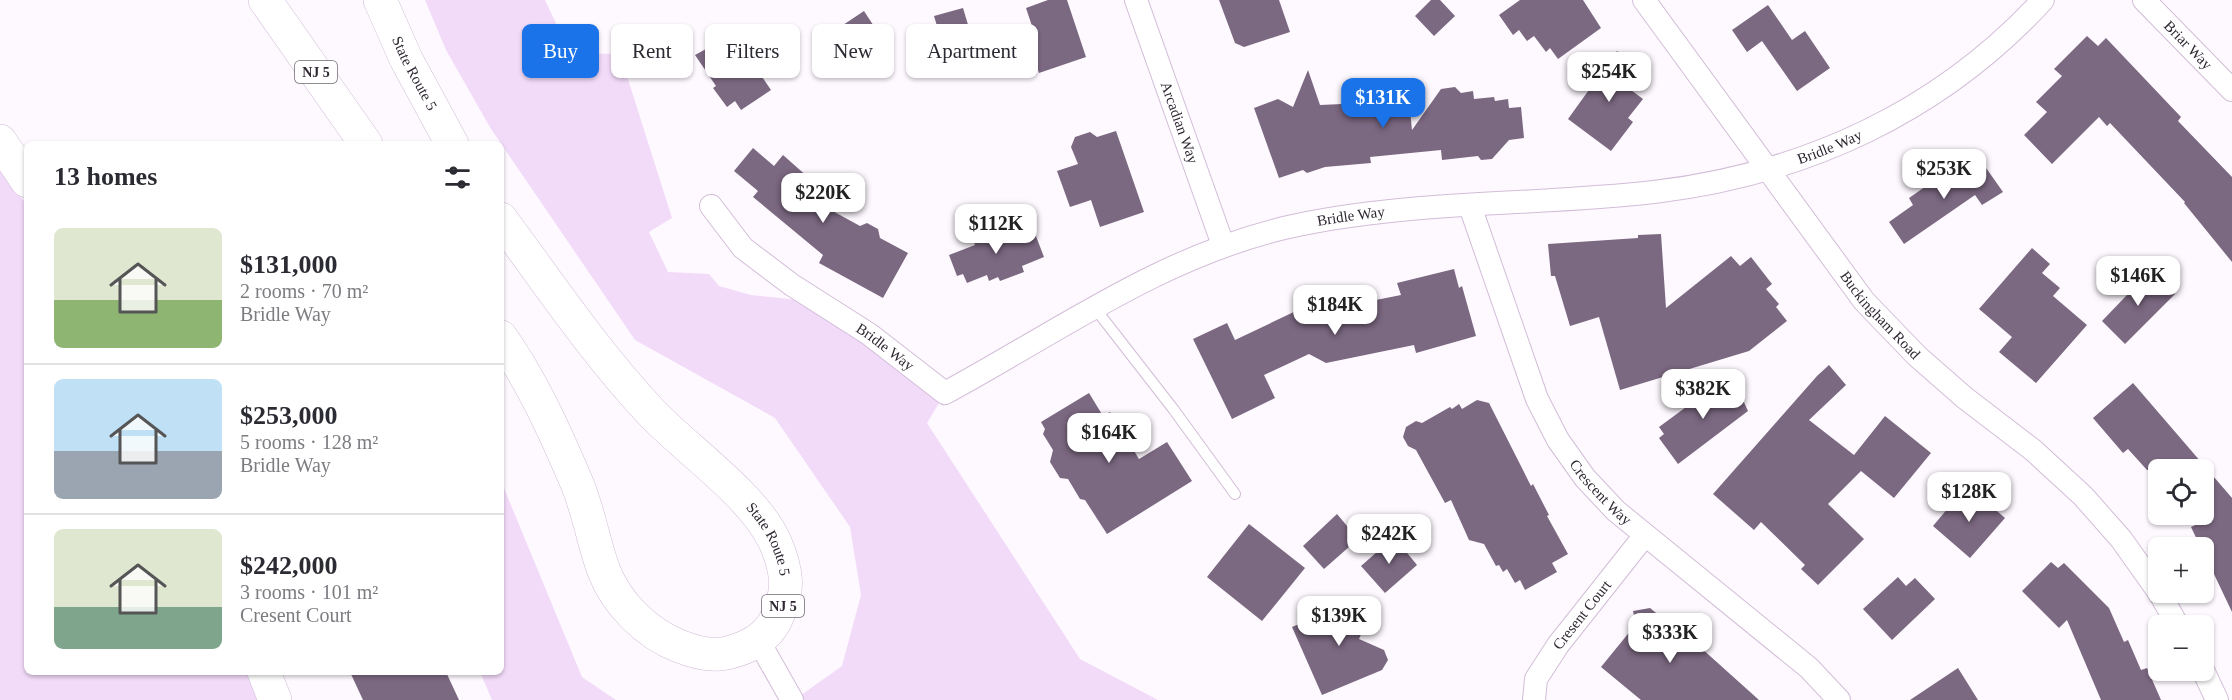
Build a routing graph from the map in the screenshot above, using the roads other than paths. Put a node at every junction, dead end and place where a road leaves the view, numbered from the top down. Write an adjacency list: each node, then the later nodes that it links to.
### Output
1 (265, 0): 9 (main road, NJ 5)
2 (380, 0): 10 (main road, State Route 5)
3 (1136, 0): 16 (street, Arcadian Way)
4 (1644, 0): 11 (street, Buckingham Road)
5 (2043, 0): 11 (street, Bridle Way)
6 (2145, 0): 7 (street, Briar Way)
7 (2232, 90)
8 (0, 141): 12 (main road)
9 (364, 141)
10 (450, 141)
11 (1769, 170): 14 (street, Bridle Way); 21 (street, Buckingham Road)
12 (24, 177)
13 (711, 206): 17 (street, Bridle Way)
14 (1470, 206): 16 (street, Bridle Way); 20 (street, Crescent Way)
15 (504, 223): 22 (main road, State Route 5 / NJ 5)
16 (1223, 245): 17 (street, Bridle Way)
17 (1094, 307): 19 (lane)
18 (504, 342): 22 (main road, State Route 5 / NJ 5)
19 (1235, 494)
20 (1645, 535): 27 (street, Cresent Court); 28 (street, Crescent Way)
21 (2148, 577)
22 (758, 640): 26 (street)
23 (265, 675): 25 (main road)
24 (2208, 681): 29 (street)
25 (275, 700)
26 (792, 700)
27 (1534, 700)
28 (1839, 700)
29 (2217, 700)

